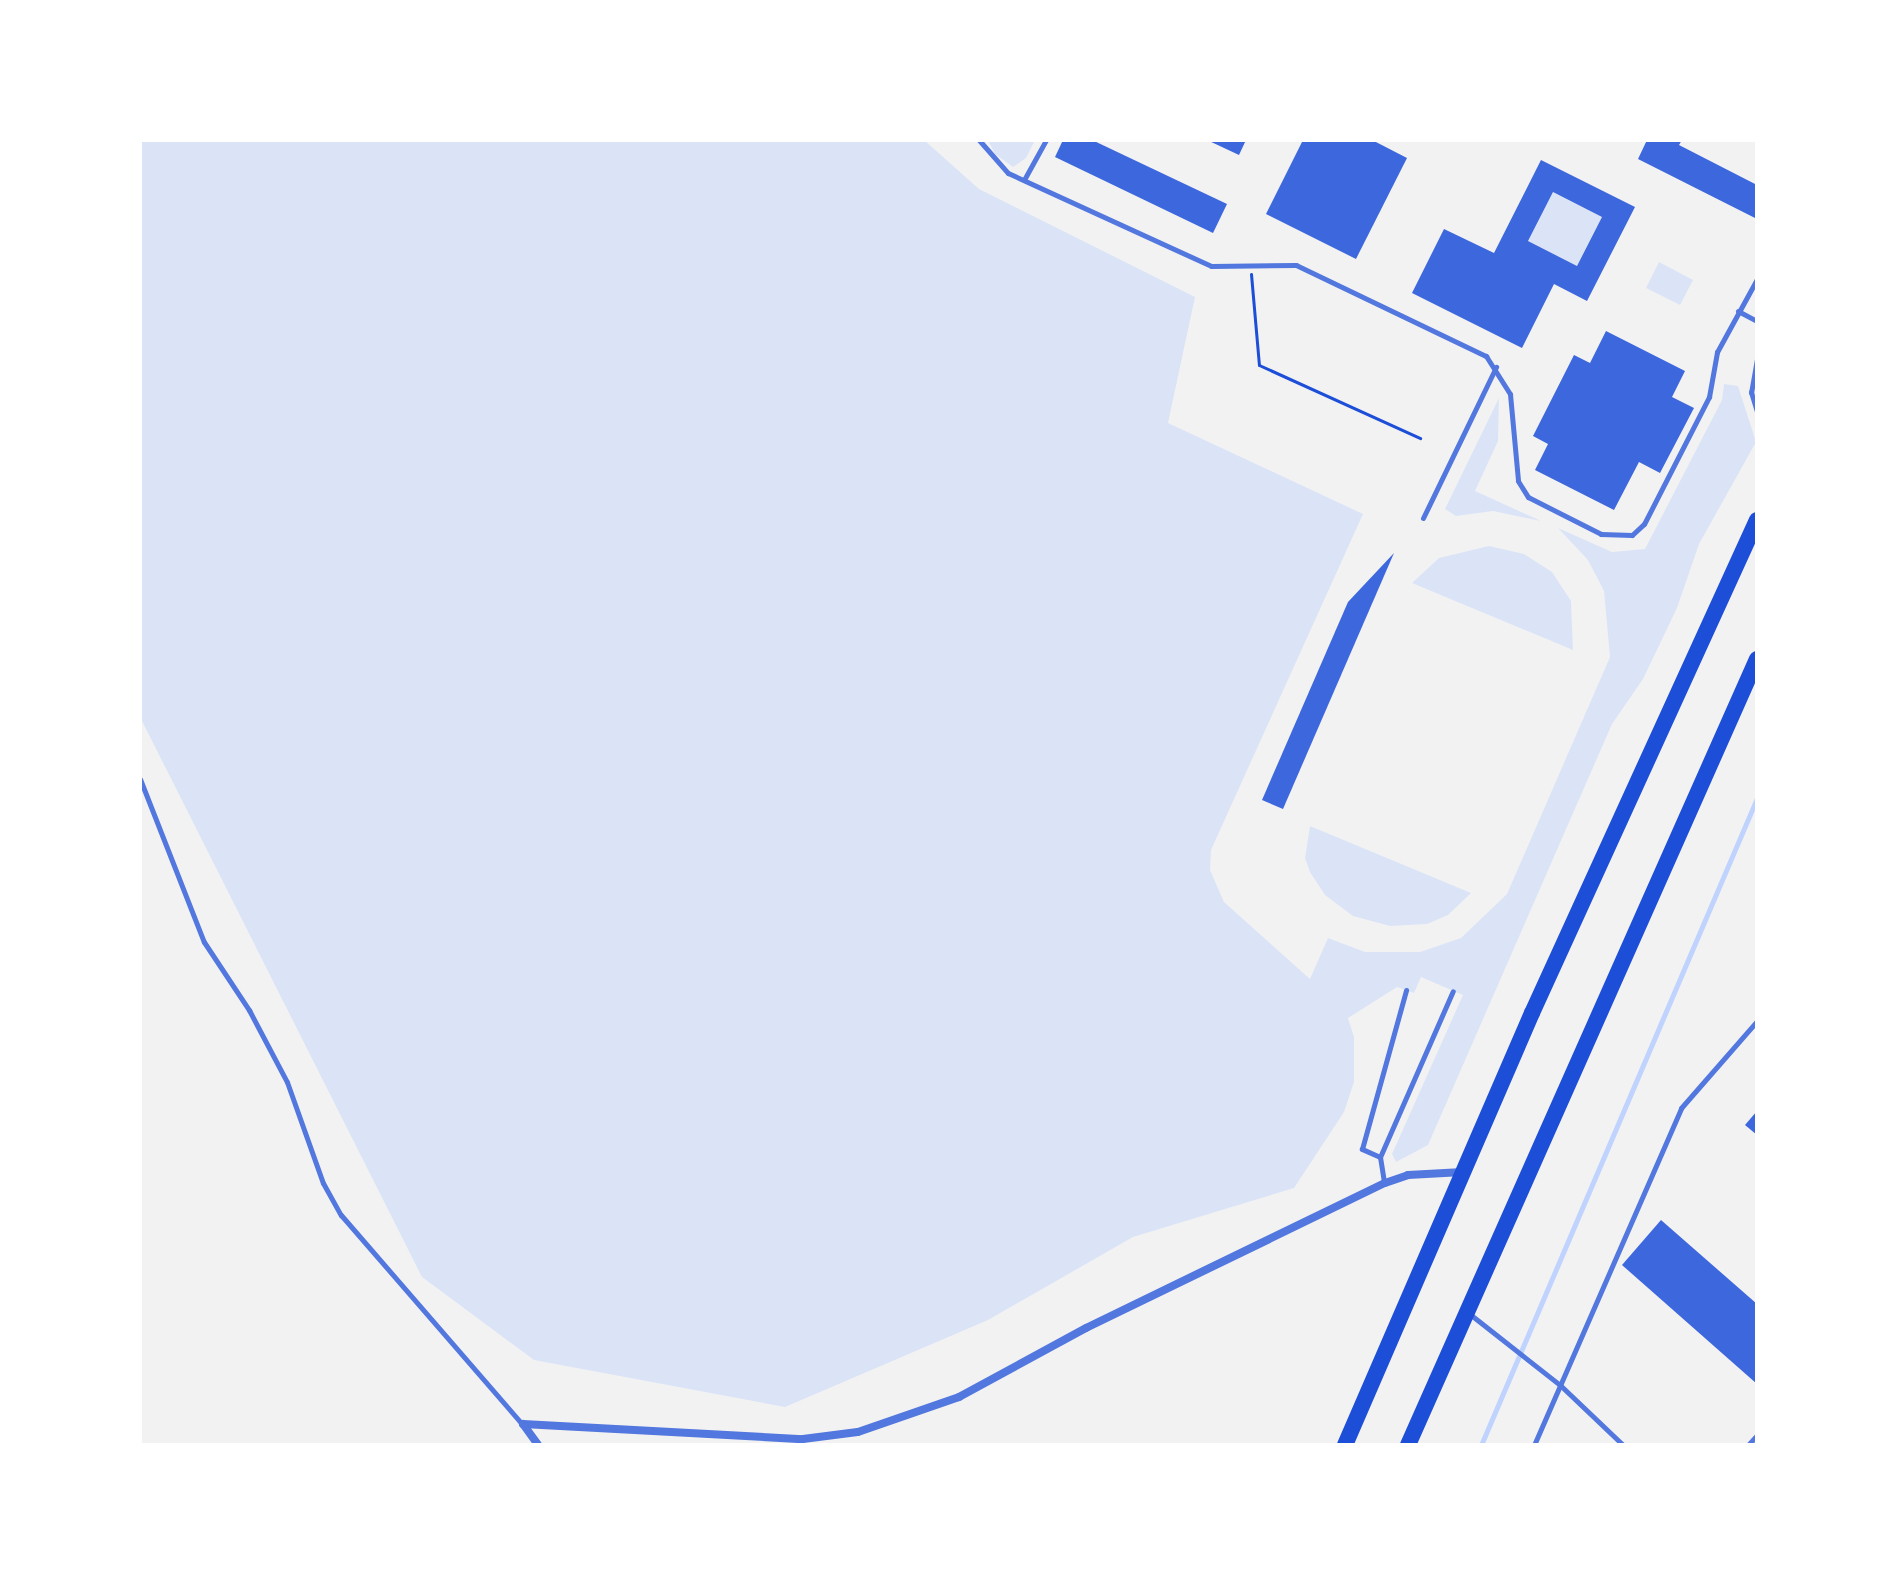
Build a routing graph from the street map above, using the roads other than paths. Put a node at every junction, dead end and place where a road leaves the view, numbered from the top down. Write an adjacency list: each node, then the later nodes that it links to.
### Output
1 (979, 140): 3 (lane)
2 (1046, 140): 3 (lane)
3 (1025, 178): 8 (lane)
4 (1757, 279): 5 (lane)
5 (1738, 311): 6 (lane); 8 (lane)
6 (1757, 321)
7 (1757, 359): 9 (lane)
8 (1496, 366): 10 (lane)
9 (1757, 412)
10 (1423, 518)
11 (1757, 520): 18 (main road)
12 (1757, 659): 20 (main road)
13 (140, 779): 22 (lane)
14 (1406, 990): 17 (lane)
15 (1453, 991): 17 (lane)
16 (1757, 1021): 21 (lane)
17 (1380, 1157): 19 (lane)
18 (1464, 1172): 19 (street); 26 (main road)
19 (1385, 1183): 24 (street)
20 (1467, 1312): 21 (lane); 27 (main road)
21 (1560, 1385): 28 (lane); 29 (lane)
22 (523, 1424): 24 (street); 25 (street)
23 (1757, 1435): 30 (lane)
24 (802, 1442)
25 (538, 1445)
26 (1345, 1445)
27 (1408, 1445)
28 (1534, 1445)
29 (1623, 1445)
30 (1748, 1445)

